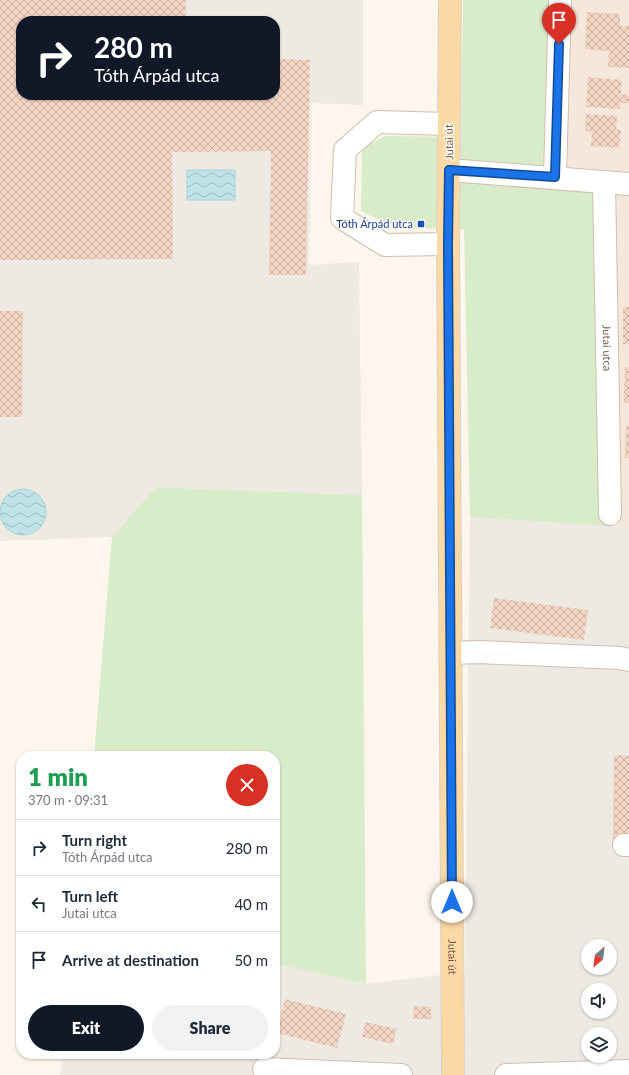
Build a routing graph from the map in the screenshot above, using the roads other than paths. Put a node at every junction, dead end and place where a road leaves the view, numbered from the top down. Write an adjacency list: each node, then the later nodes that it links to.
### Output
1 (450, 0): 3 (main road, Jutai út)
2 (560, 0): 5 (street)
3 (448, 124): 4 (main road, Jutai út); 8 (street)
4 (449, 170): 5 (street); 8 (main road, Jutai út)
5 (555, 177): 6 (street)
6 (604, 182): 7 (street); 9 (street, Jutai utca)
7 (629, 184)
8 (448, 244): 10 (main road, Jutai út)
9 (610, 514)
10 (451, 653): 11 (street); 16 (main road, Jutai út)
11 (629, 660)
12 (264, 1069): 14 (street)
13 (629, 1071): 17 (street)
14 (357, 1074): 15 (street)
15 (401, 1075)
16 (453, 1075)
17 (506, 1075)

